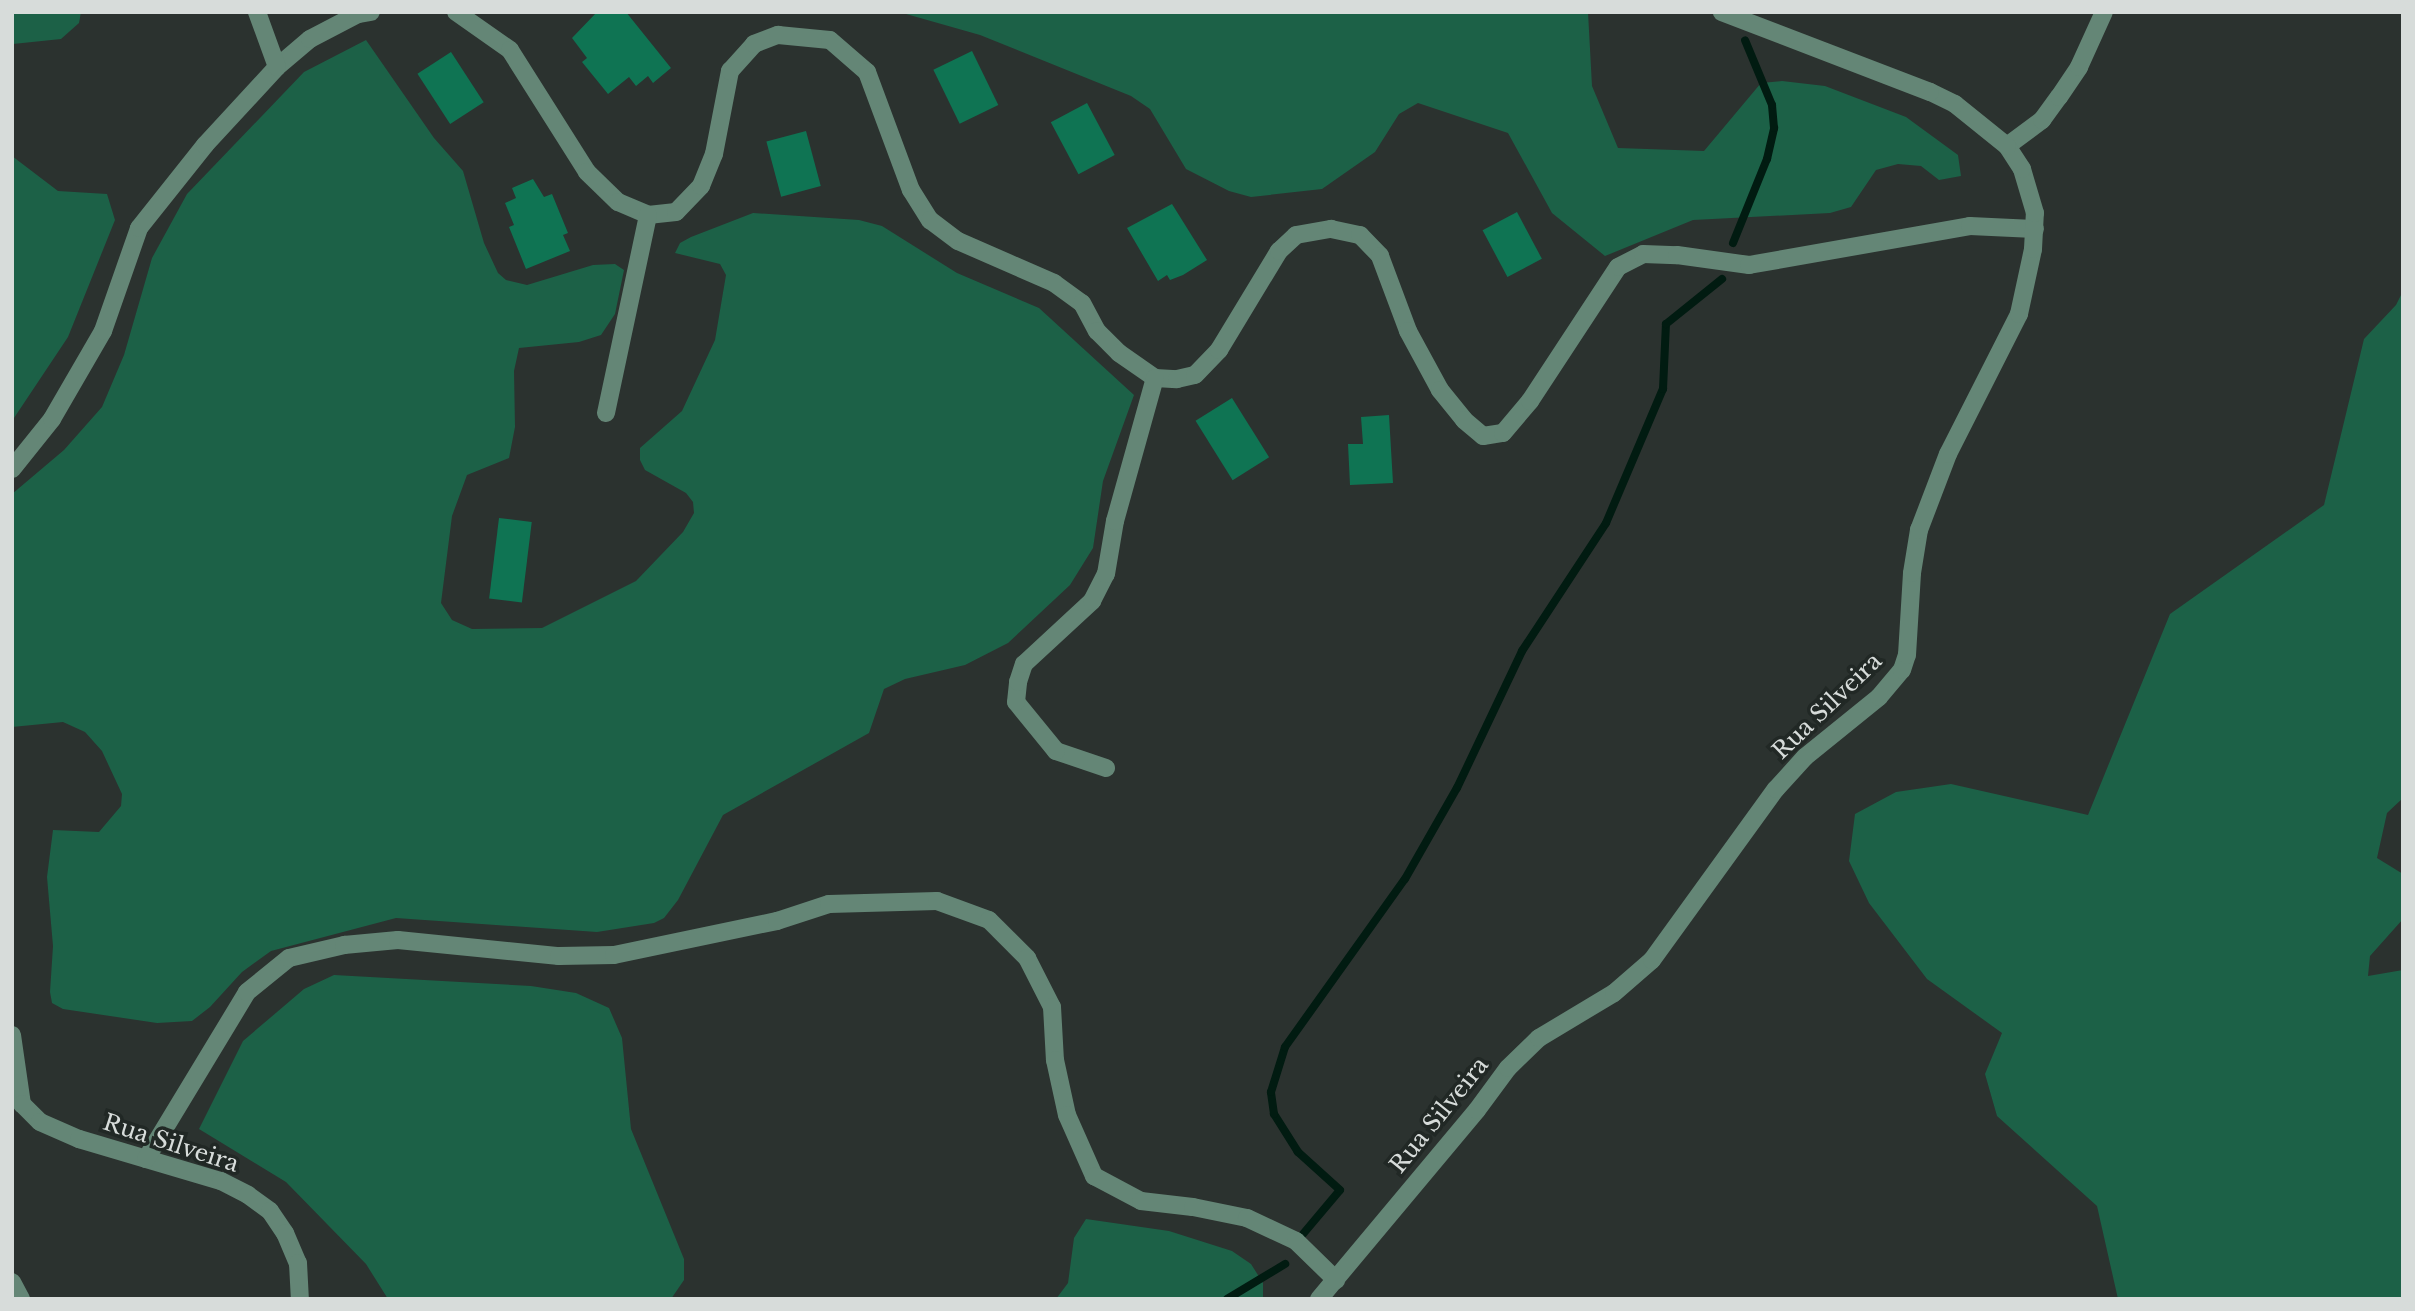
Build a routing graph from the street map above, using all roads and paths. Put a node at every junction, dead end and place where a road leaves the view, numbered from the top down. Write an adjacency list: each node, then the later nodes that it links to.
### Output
1 (257, 12): 6 (street)
2 (370, 12): 6 (street)
3 (456, 12): 8 (street)
4 (1722, 12): 7 (street, Rua Silveira)
5 (2104, 12): 7 (street)
6 (276, 66): 12 (street)
7 (2007, 146): 9 (street, Rua Silveira)
8 (648, 215): 10 (street); 11 (street)
9 (2035, 229): 10 (street); 17 (street, Rua Silveira)
10 (1155, 378): 13 (street)
11 (606, 413)
12 (12, 469)
13 (1106, 768)
14 (12, 1035): 15 (street)
15 (17, 1110): 16 (street, Rua Silveira)
16 (146, 1158): 17 (street); 20 (street, Rua Silveira)
17 (1336, 1280): 21 (street, Rua Silveira)
18 (12, 1282): 19 (street)
19 (21, 1299)
20 (300, 1299)
21 (1319, 1299)

